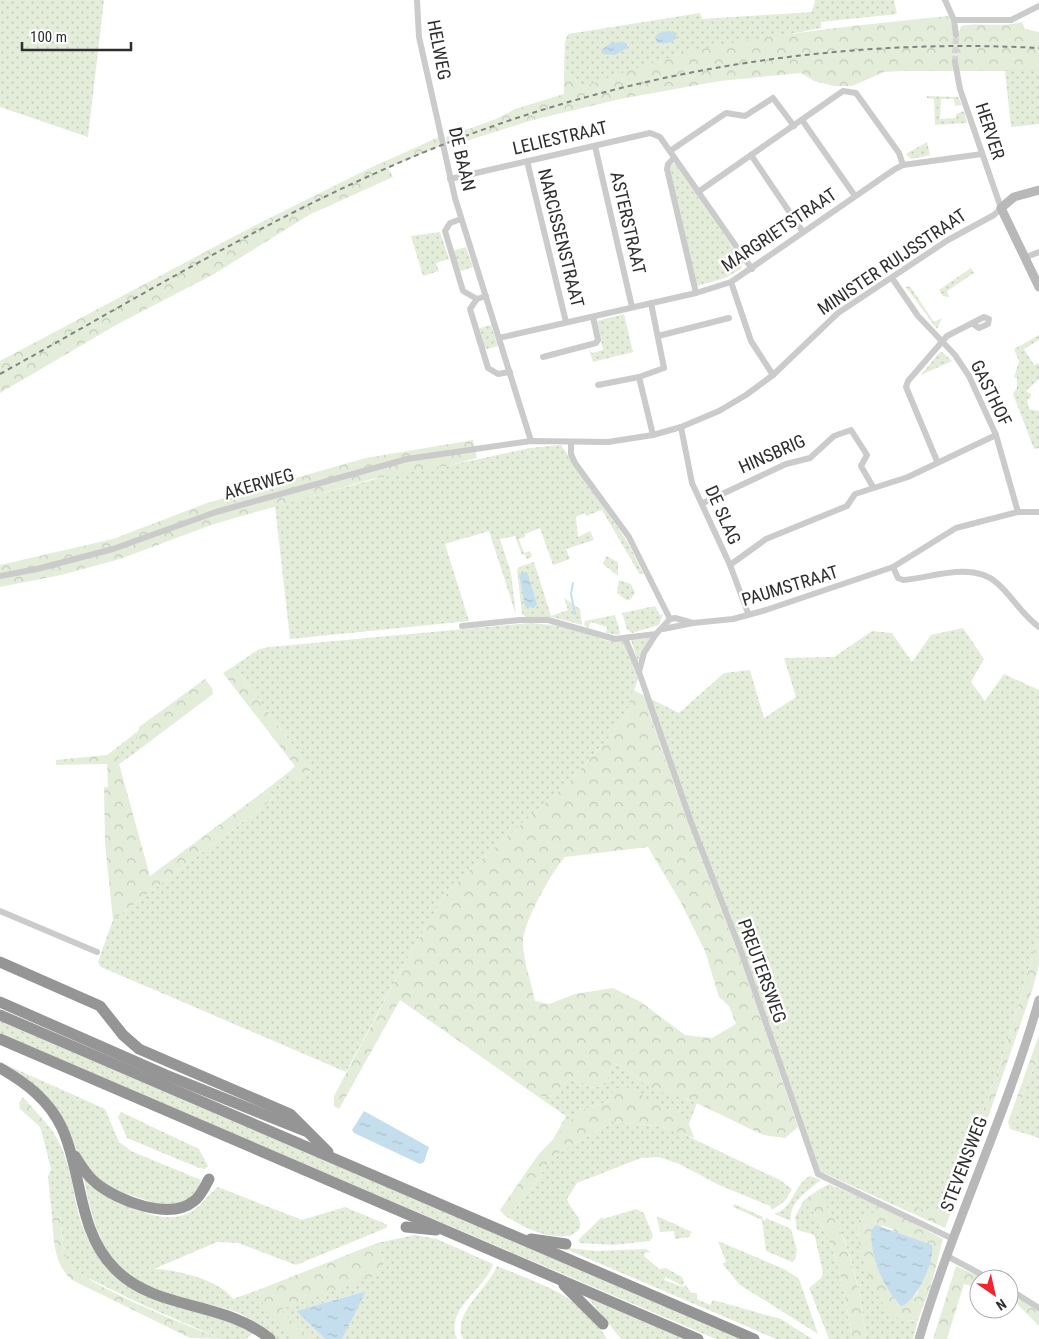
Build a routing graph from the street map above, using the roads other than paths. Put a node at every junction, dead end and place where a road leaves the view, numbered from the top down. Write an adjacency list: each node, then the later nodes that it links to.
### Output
1 (417, 0): 7 (street, HELWEG)
2 (945, 0): 4 (street)
3 (1039, 6): 4 (street)
4 (954, 20): 5 (street)
5 (956, 35)
6 (956, 62): 12 (street, HERVER)
7 (435, 105): 17 (street, DE BAAN)
8 (802, 120): 9 (street); 16 (street); 20 (street)
9 (794, 126): 11 (street); 13 (street)
10 (595, 146): 11 (street, LELIESTRAAT); 15 (street, LELIESTRAAT); 34 (street, ASTERSTRAAT)
11 (670, 151): 14 (street)
12 (982, 154): 16 (street, MARGRIETSTRAAT); 21 (street, HERVER)
13 (751, 156): 19 (street); 23 (street)
14 (674, 158): 19 (street); 30 (street)
15 (527, 161): 17 (street, LELIESTRAAT); 37 (street, NARCISSENSTRAAT)
16 (904, 165): 20 (street, MARGRIETSTRAAT)
17 (450, 179): 22 (street, DE BAAN)
18 (1039, 190): 21 (street)
19 (698, 192): 26 (street)
20 (855, 196): 23 (street, MARGRIETSTRAAT)
21 (1001, 208): 25 (street); 27 (street, MINISTER RUIJSSTRAAT)
22 (461, 219): 31 (street, DE BAAN); 32 (street, DE BAAN)
23 (803, 232): 26 (street, MARGRIETSTRAAT)
24 (1039, 252): 25 (street)
25 (1024, 258): 29 (street)
26 (752, 269): 28 (street, MARGRIETSTRAAT)
27 (892, 278): 41 (street, GASTHOF); 44 (street, MINISTER RUIJSSTRAAT)
28 (732, 282): 30 (street, MARGRIETSTRAAT); 44 (street)
29 (1039, 287)
30 (696, 294): 33 (street, MARGRIETSTRAAT)
31 (486, 296): 32 (street); 40 (street, DE BAAN)
32 (477, 299): 43 (street)
33 (651, 303): 34 (street, MARGRIETSTRAAT); 39 (street)
34 (632, 307): 35 (street, MARGRIETSTRAAT)
35 (592, 317): 37 (street, MARGRIETSTRAAT); 42 (street)
36 (729, 318): 39 (street)
37 (566, 322): 40 (street, MARGRIETSTRAAT)
38 (972, 324): 41 (street)
39 (658, 336): 45 (street)
40 (499, 338): 43 (street, DE BAAN)
41 (941, 342): 49 (street, GASTHOF); 52 (street)
42 (543, 357)
43 (510, 372): 50 (street, DE BAAN)
44 (773, 375): 47 (street, MINISTER RUIJSSTRAAT)
45 (639, 377): 46 (street); 48 (street)
46 (598, 385)
47 (682, 427): 48 (street, MINISTER RUIJSSTRAAT); 54 (street, DE SLAG)
48 (653, 435): 51 (street, MINISTER RUIJSSTRAAT)
49 (996, 435): 52 (street); 55 (street, GASTHOF)
50 (531, 441): 51 (street, MINISTER RUIJSSTRAAT); 59 (street, AKERWEG)
51 (572, 443): 61 (street)
52 (938, 461): 53 (street)
53 (873, 487): 54 (street, HINSBRIG); 57 (street)
54 (703, 503): 57 (street, DE SLAG)
55 (1018, 512): 56 (street, PAUMSTRAAT); 58 (street, PAUMSTRAAT)
56 (1039, 512)
57 (730, 565): 60 (street, DE SLAG)
58 (893, 567): 60 (street, PAUMSTRAAT); 64 (street)
59 (0, 576)
60 (748, 613): 62 (street, PAUMSTRAAT)
61 (670, 619): 62 (street, PAUMSTRAAT); 65 (street)
62 (693, 623): 65 (street, PAUMSTRAAT)
63 (462, 626): 67 (street)
64 (1039, 628)
65 (663, 629): 66 (street)
66 (656, 634): 67 (street); 68 (street)
67 (625, 638): 68 (street, PREUTERSWEG)
68 (639, 672): 85 (street, PREUTERSWEG)
69 (0, 911): 70 (street)
70 (98, 952)
71 (0, 962): 78 (highway)
72 (1039, 1000): 85 (street, STEVENSWEG)
73 (0, 1002): 76 (highway)
74 (0, 1015): 76 (highway)
75 (0, 1039): 83 (highway)
76 (86, 1045): 78 (highway); 80 (highway)
77 (0, 1068): 79 (highway)
78 (309, 1132): 80 (highway)
79 (70, 1148): 81 (highway); 93 (highway)
80 (331, 1156): 84 (highway)
81 (209, 1179)
82 (406, 1227): 83 (highway)
83 (448, 1231): 89 (highway)
84 (516, 1236): 86 (highway); 95 (highway)
85 (953, 1239): 87 (street, STEVENSWEG)
86 (566, 1244)
87 (946, 1256): 88 (street); 96 (street, STEVENSWEG)
88 (971, 1269)
89 (558, 1279): 92 (highway); 94 (highway)
90 (1019, 1295): 91 (street)
91 (1039, 1308)
92 (603, 1324)
93 (270, 1339)
94 (698, 1339)
95 (754, 1339)
96 (919, 1339)

